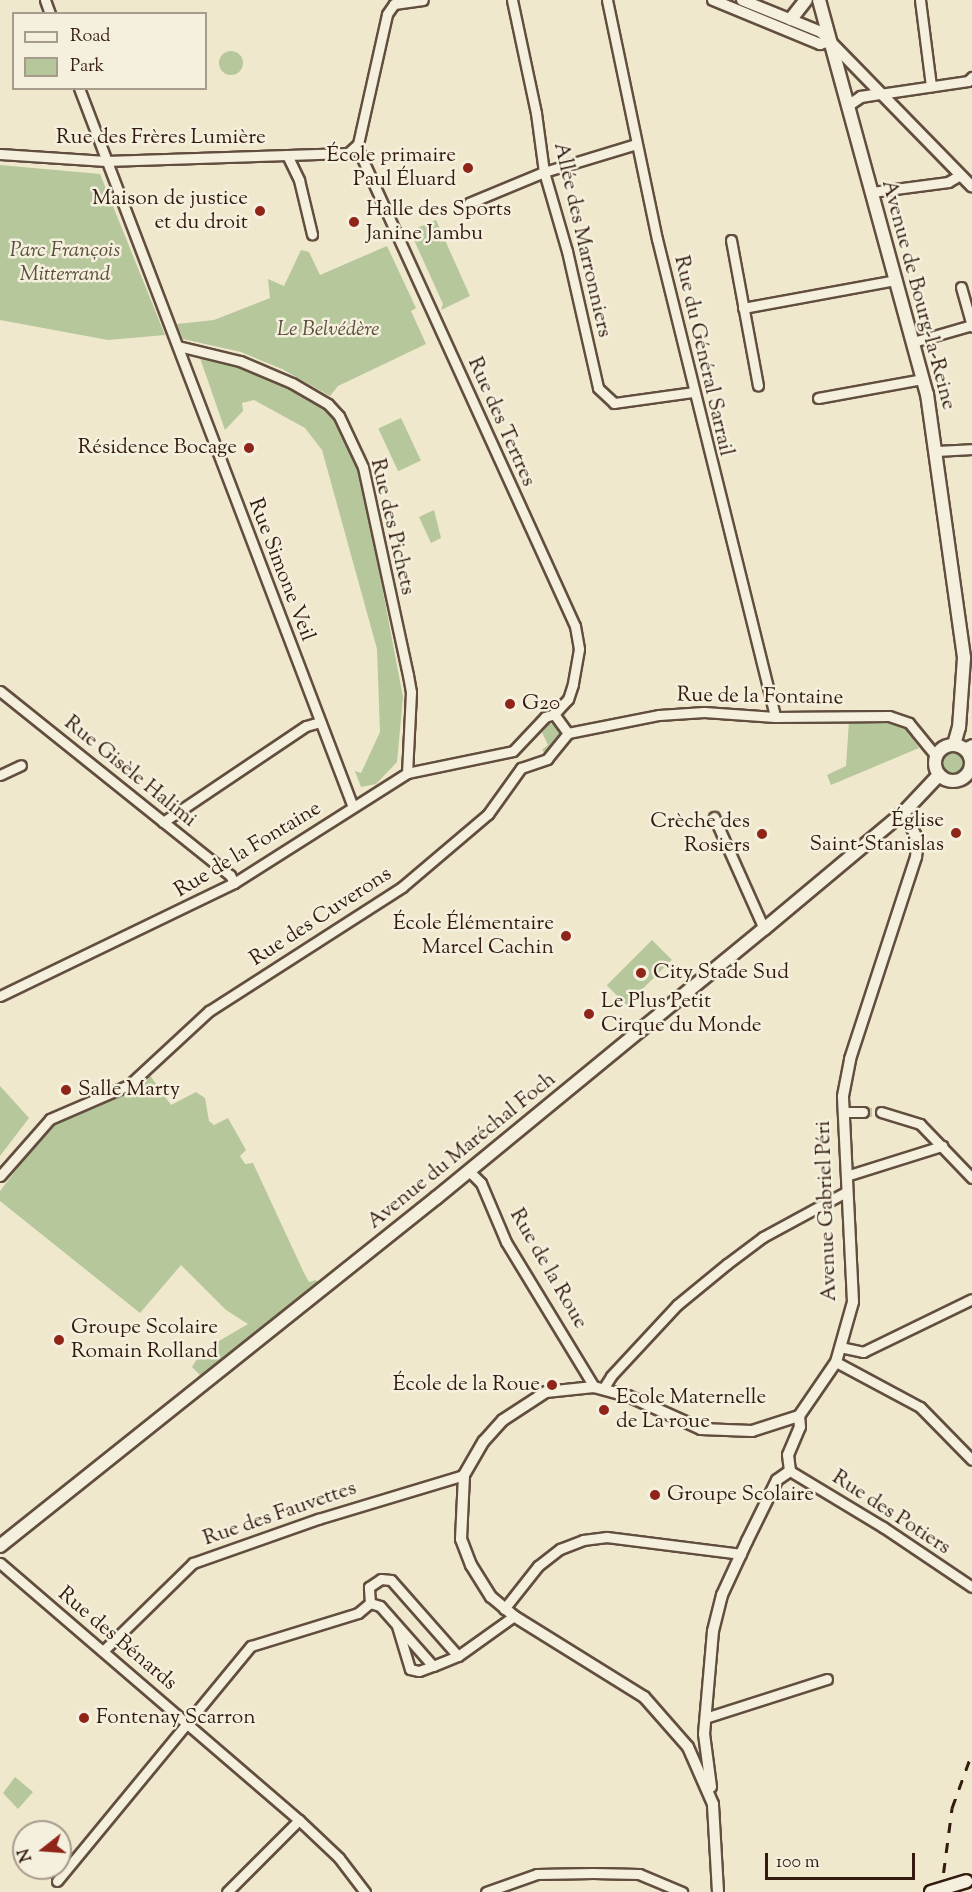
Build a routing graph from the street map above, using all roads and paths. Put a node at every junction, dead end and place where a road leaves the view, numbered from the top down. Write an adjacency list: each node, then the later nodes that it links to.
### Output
1 (423, 0): 9 (street)
2 (512, 0): 22 (street, Allée des Marronniers)
3 (606, 0): 17 (street, Rue du Général Sarrail)
4 (713, 0): 11 (street)
5 (742, 0): 10 (street)
6 (806, 0): 10 (main road)
7 (819, 0): 11 (main road, Avenue de Bourg-la-Reine)
8 (920, 0): 13 (street)
9 (392, 2): 18 (street)
10 (791, 19): 11 (street)
11 (830, 41): 15 (street); 16 (main road, Avenue de Bourg-la-Reine)
12 (971, 81): 13 (street)
13 (931, 86): 15 (street)
14 (79, 90): 21 (street)
15 (880, 94): 16 (street); 23 (street)
16 (848, 106): 25 (main road, Avenue de Bourg-la-Reine)
17 (636, 144): 22 (street); 37 (street, Rue du Général Sarrail)
18 (357, 147): 20 (street, Rue des Frères Lumière); 42 (street, Rue des Tertres)
19 (0, 154): 21 (street, Rue des Frères Lumière)
20 (287, 155): 21 (street, Rue des Frères Lumière); 27 (street)
21 (106, 161): 34 (street)
22 (544, 172): 26 (street); 37 (street, Allée des Marronniers)
23 (960, 175): 24 (street); 25 (street)
24 (972, 188)
25 (872, 192): 29 (main road, Avenue de Bourg-la-Reine)
26 (469, 203)
27 (312, 234)
28 (731, 240): 31 (street)
29 (896, 280): 31 (street); 33 (main road, Avenue de Bourg-la-Reine)
30 (961, 287): 32 (street)
31 (743, 308): 36 (street)
32 (972, 326): 33 (street)
33 (913, 342): 35 (main road, Avenue de Bourg-la-Reine)
34 (178, 346): 44 (street, Rue Simone Veil); 52 (street, Rue des Pichets)
35 (923, 379): 38 (street); 40 (main road, Avenue de Bourg-la-Reine)
36 (758, 386)
37 (693, 392): 43 (street, Rue du Général Sarrail)
38 (818, 398)
39 (972, 449): 40 (street)
40 (936, 451): 46 (main road, Avenue de Bourg-la-Reine)
41 (0, 691): 59 (street, Rue Gisèle Halimi)
42 (554, 714): 45 (street); 47 (street)
43 (775, 717): 45 (street, Rue de la Fontaine); 48 (street, Rue de la Fontaine)
44 (320, 722): 56 (street, Rue Simone Veil); 59 (street)
45 (568, 733): 51 (street)
46 (963, 745): 48 (main road); 49 (main road)
47 (513, 751): 51 (street); 52 (street, Rue de la Fontaine)
48 (936, 756): 53 (main road)
49 (972, 762): 55 (main road)
50 (21, 765): 54 (street)
51 (521, 768): 68 (street, Rue des Cuverons)
52 (407, 773): 56 (street, Rue de la Fontaine)
53 (939, 774): 55 (main road); 57 (main road, Avenue du Maréchal Foch)
54 (0, 775)
55 (967, 783)
56 (353, 807): 60 (street, Rue de la Fontaine)
57 (904, 812): 61 (main road, Avenue du Maréchal Foch); 63 (street, Avenue Gabriel Péri)
58 (714, 817): 61 (street)
59 (163, 822): 60 (street, Rue Gisèle Halimi)
60 (234, 883): 62 (street, Rue de la Fontaine)
61 (764, 928): 67 (main road, Avenue du Maréchal Foch)
62 (2, 996)
63 (843, 1112): 64 (street); 69 (street, Avenue Gabriel Péri)
64 (863, 1112)
65 (881, 1112): 66 (street)
66 (942, 1146): 69 (street); 70 (street)
67 (470, 1171): 75 (street, Rue de la Roue); 80 (main road, Avenue du Maréchal Foch)
68 (0, 1176)
69 (846, 1176): 71 (street, Avenue Gabriel Péri)
70 (972, 1178)
71 (846, 1192): 73 (street, Avenue Gabriel Péri); 75 (street)
72 (972, 1299): 73 (street)
73 (840, 1347): 74 (street, Avenue Gabriel Péri)
74 (836, 1362): 76 (street, Avenue Gabriel Péri); 77 (street)
75 (599, 1388): 76 (street); 79 (street)
76 (799, 1416): 78 (street)
77 (972, 1460)
78 (790, 1471): 81 (street); 83 (street, Rue des Potiers)
79 (464, 1475): 85 (street); 88 (street, Rue des Fauvettes)
80 (0, 1546)
81 (741, 1554): 85 (street); 92 (street)
82 (0, 1563): 88 (street, Rue des Bénards)
83 (972, 1587)
84 (370, 1603): 87 (street); 89 (street); 93 (street)
85 (504, 1609): 86 (street)
86 (514, 1616): 89 (street); 95 (street)
87 (397, 1624): 90 (street); 90 (street)
88 (103, 1651): 93 (street, Rue des Bénards)
89 (458, 1656): 90 (street)
90 (433, 1666)
91 (827, 1679): 92 (street)
92 (705, 1718): 94 (street)
93 (188, 1722): 97 (street, Rue des Bénards); 99 (street)
94 (704, 1745): 95 (street); 96 (street)
95 (688, 1747): 96 (street)
96 (713, 1804): 104 (street)
97 (298, 1820): 100 (street); 101 (street, Rue des Bénards)
98 (969, 1880): 105 (main road, bridge)
99 (57, 1881)
100 (227, 1892)
101 (365, 1892)
102 (486, 1892): 103 (street)
103 (682, 1892)
104 (718, 1892)
105 (931, 1892)

